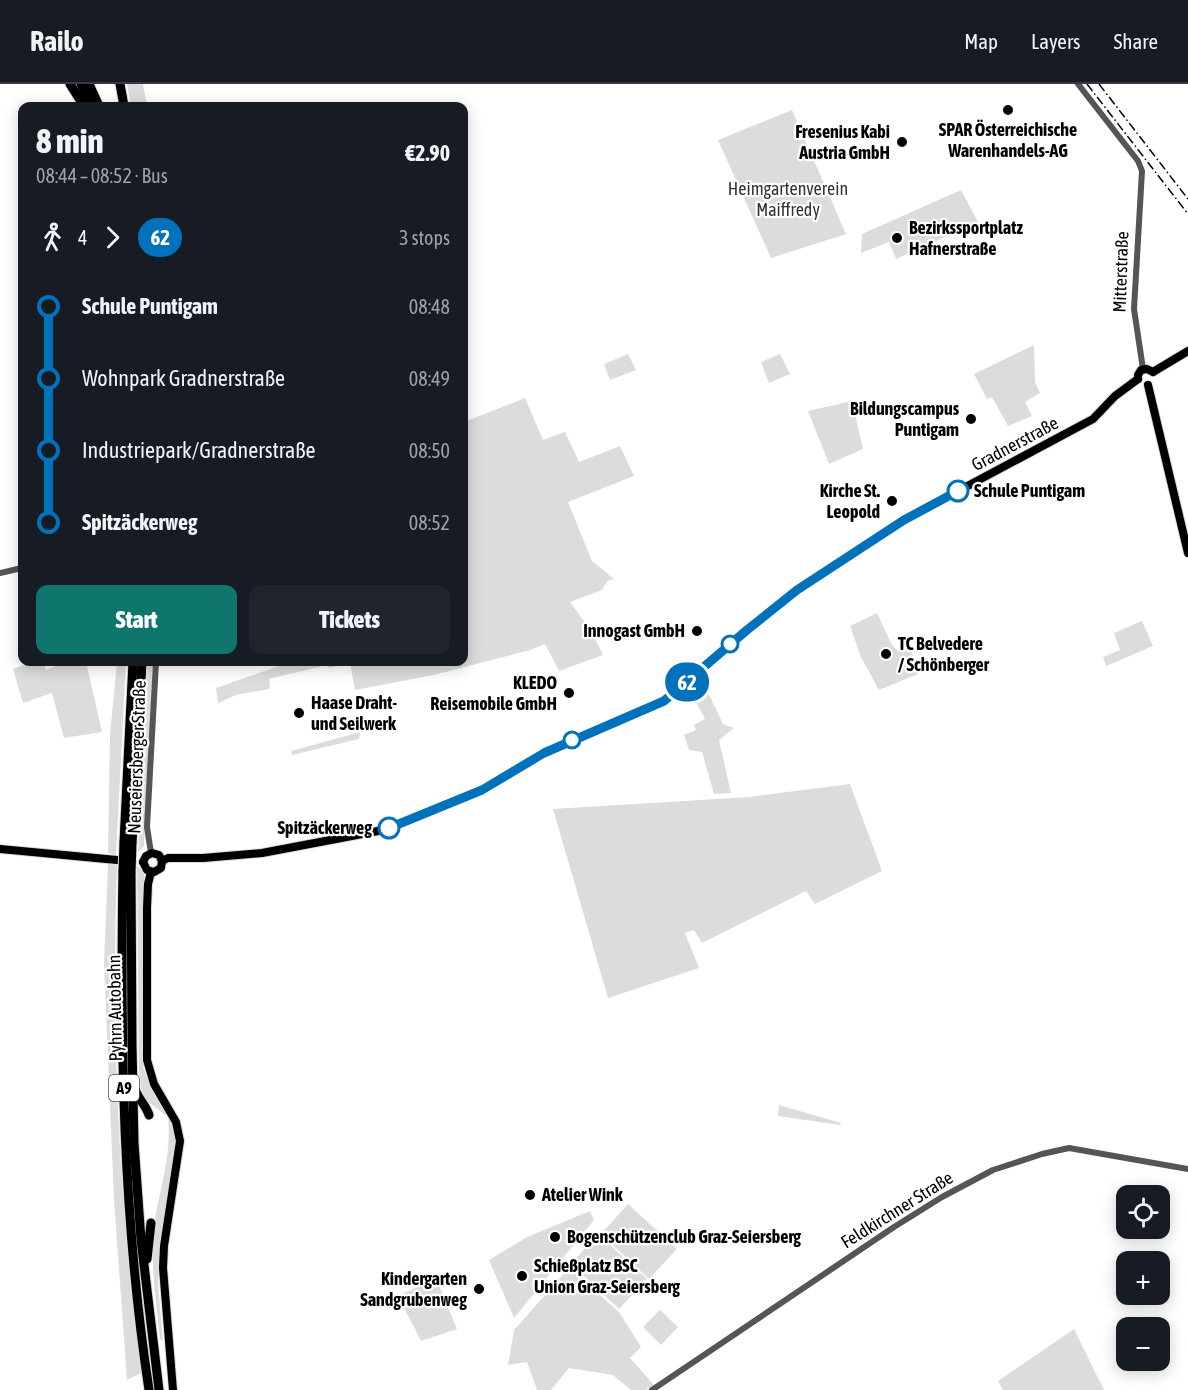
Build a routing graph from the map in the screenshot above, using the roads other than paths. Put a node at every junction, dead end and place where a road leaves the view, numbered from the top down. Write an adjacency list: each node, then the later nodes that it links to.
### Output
1 (70, 84): 6 (highway)
2 (81, 84): 7 (highway)
3 (89, 84): 8 (highway)
4 (120, 84): 9 (highway)
5 (1078, 84): 11 (street, Mitterstraße)
6 (81, 102)
7 (90, 102)
8 (97, 102)
9 (123, 102)
10 (1188, 351): 12 (main road)
11 (1143, 369): 12 (main road); 13 (main road)
12 (1153, 372): 14 (main road)
13 (1138, 380): 14 (main road); 25 (main road, Gradnerstraße)
14 (1148, 385): 15 (main road)
15 (1188, 553)
16 (18, 569): 17 (street)
17 (0, 573)
18 (133, 666): 21 (highway, Pyhrn Autobahn / A9)
19 (142, 666): 21 (highway, Pyhrn Autobahn / A9)
20 (156, 666): 23 (street, Neuseiersberger Straße)
21 (128, 842): 26 (highway, Pyhrn Autobahn / A9, bridge)
22 (0, 849): 24 (main road)
23 (151, 853): 25 (main road); 27 (main road)
24 (117, 860)
25 (162, 861): 27 (main road)
26 (127, 872): 28 (highway, Pyhrn Autobahn / A9); 33 (highway, Pyhrn Autobahn / A9)
27 (151, 872): 35 (main road)
28 (132, 1074): 29 (highway); 32 (highway, Pyhrn Autobahn / A9)
29 (149, 1115)
30 (1188, 1169): 36 (street, Feldkirchner Straße)
31 (151, 1223): 32 (highway)
32 (145, 1273): 34 (highway, Pyhrn Autobahn / A9)
33 (149, 1390)
34 (159, 1390)
35 (173, 1390)
36 (652, 1390)

